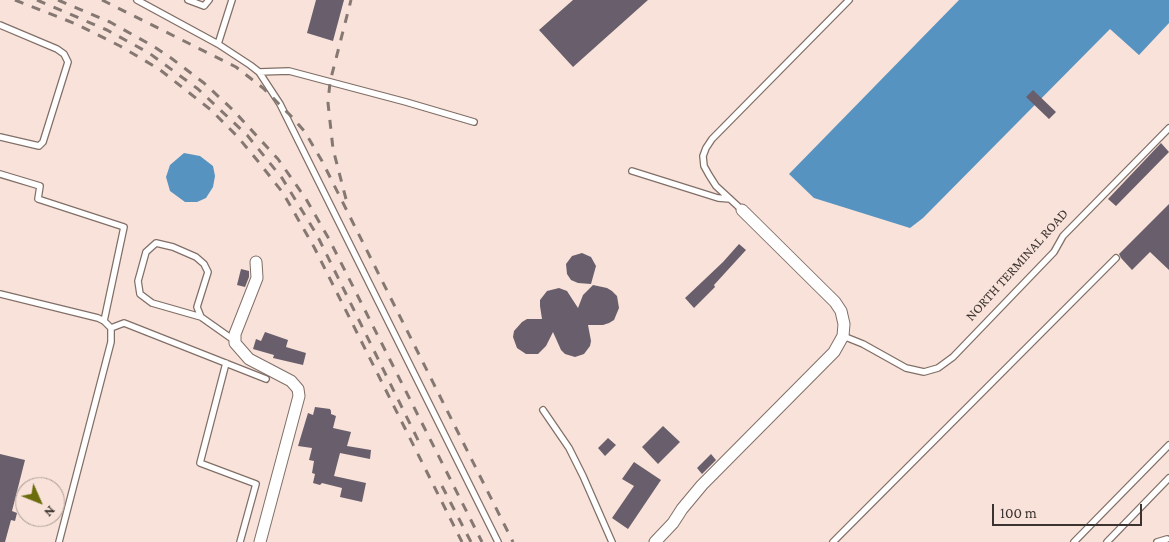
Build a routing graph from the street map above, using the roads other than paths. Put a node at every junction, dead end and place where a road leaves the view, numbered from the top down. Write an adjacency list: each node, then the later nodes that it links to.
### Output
1 (137, 0): 7 (lane)
2 (188, 0): 3 (lane)
3 (210, 0)
4 (232, 0): 7 (lane)
5 (849, 0): 14 (lane)
6 (0, 25): 11 (lane)
7 (218, 44): 8 (lane)
8 (259, 72): 9 (lane); 34 (lane)
9 (474, 122)
10 (1169, 128): 22 (lane, NORTH TERMINAL ROAD)
11 (0, 137)
12 (632, 171): 14 (lane)
13 (0, 174): 20 (lane)
14 (730, 199): 15 (lane)
15 (742, 210): 22 (street)
16 (1116, 258): 38 (lane)
17 (256, 262): 23 (street)
18 (0, 294): 20 (lane)
19 (201, 317): 19 (lane); 23 (lane)
20 (104, 321): 21 (lane)
21 (111, 328): 24 (lane); 31 (lane)
22 (843, 336): 29 (street)
23 (235, 341): 33 (street)
24 (226, 363): 25 (lane); 32 (lane)
25 (266, 379)
26 (543, 410): 35 (lane)
27 (1169, 445): 39 (lane)
28 (1169, 478): 40 (lane)
29 (673, 523): 36 (street); 37 (street)
30 (1168, 540): 41 (lane)
31 (58, 542)
32 (240, 542)
33 (260, 542)
34 (498, 542)
35 (612, 542)
36 (655, 542)
37 (668, 542)
38 (833, 542)
39 (1074, 542)
40 (1107, 542)
41 (1157, 542)

